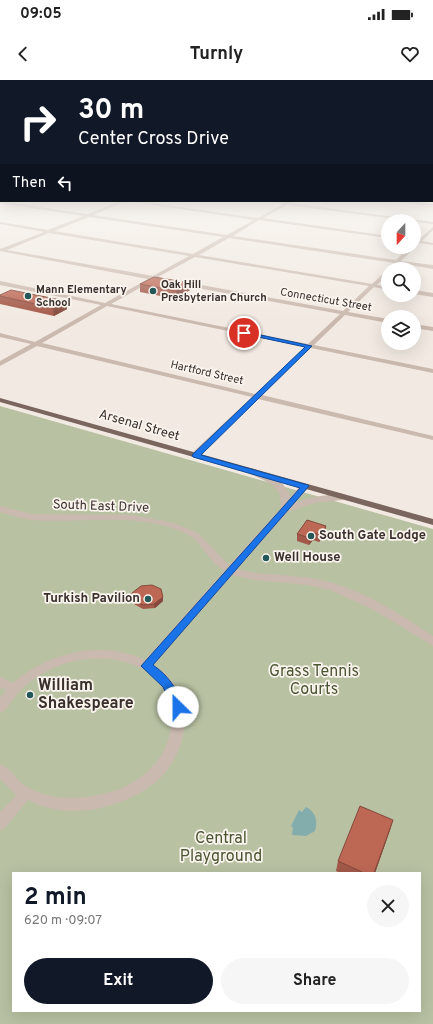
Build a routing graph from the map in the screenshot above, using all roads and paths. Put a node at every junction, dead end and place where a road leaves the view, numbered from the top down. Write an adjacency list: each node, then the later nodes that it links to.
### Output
1 (45, 232): 10 (street)
2 (54, 232): 12 (street)
3 (201, 232): 6 (street)
4 (234, 232): 6 (street)
5 (353, 232): 7 (street)
6 (227, 236): 12 (street); 13 (street)
7 (381, 236)
8 (421, 242): 9 (street)
9 (433, 244)
10 (0, 250): 16 (street, Connecticut Street)
11 (406, 254): 13 (street)
12 (193, 255): 16 (street); 19 (street)
13 (397, 262)
14 (421, 265): 15 (street)
15 (433, 267)
16 (153, 278): 23 (street); 24 (street, Connecticut Street)
17 (381, 278): 19 (street)
18 (0, 283): 23 (street)
19 (373, 286): 20 (street); 24 (street)
20 (381, 287)
21 (421, 293): 22 (street)
22 (433, 296)
23 (106, 304): 29 (street); 30 (street)
24 (344, 313): 25 (street, Connecticut Street); 30 (street)
25 (381, 320)
26 (421, 327): 27 (street)
27 (433, 330)
28 (0, 335): 29 (street, Hartford Street)
29 (35, 343): 31 (street); 33 (street, Hartford Street)
30 (310, 346): 32 (street); 33 (street)
31 (0, 364)
32 (433, 372)
33 (256, 396): 35 (street, Hartford Street); 36 (street)
34 (0, 400): 36 (main road, Arsenal Street)
35 (433, 438)
36 (195, 455): 37 (main road, Arsenal Street)
37 (251, 471): 38 (main road, Arsenal Street); 41 (street)
38 (305, 486): 39 (main road, Arsenal Street); 41 (street)
39 (342, 497): 41 (street); 42 (main road, Arsenal Street)
40 (0, 509): 43 (street, South East Drive)
41 (284, 511): 43 (street)
42 (433, 522)
43 (231, 571): 44 (street); 45 (street)
44 (433, 642)
45 (146, 666): 47 (street); 50 (street)
46 (0, 682): 47 (street)
47 (14, 689): 48 (street)
48 (0, 708)
49 (0, 770): 50 (street)
50 (25, 794): 51 (street)
51 (0, 822)

